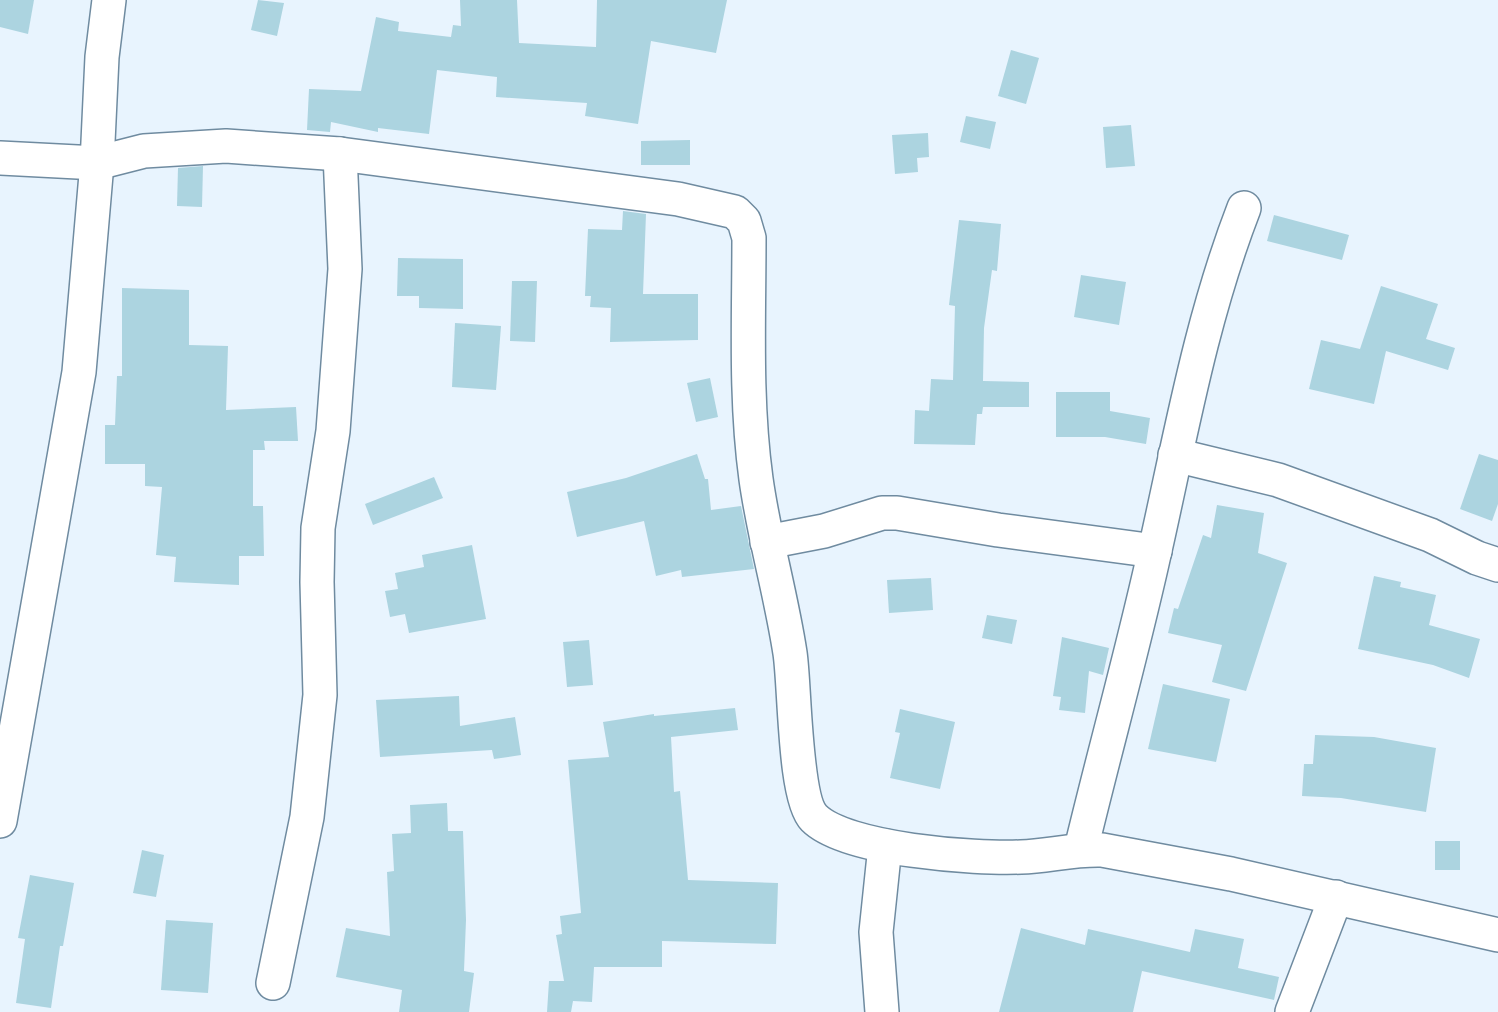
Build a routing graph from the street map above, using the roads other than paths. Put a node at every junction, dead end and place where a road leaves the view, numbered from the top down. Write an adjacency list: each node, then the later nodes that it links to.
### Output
1 (109, 0): 4 (street)
2 (340, 154): 4 (street); 7 (street); 16 (street)
3 (0, 158): 4 (street)
4 (97, 163): 10 (street)
5 (1244, 208): 6 (street)
6 (1175, 455): 8 (street); 9 (street)
7 (767, 542): 8 (street); 12 (street)
8 (1155, 550): 13 (street)
9 (1498, 565)
10 (4, 763): 11 (street)
11 (0, 821)
12 (885, 846): 13 (street); 17 (street)
13 (1081, 849): 14 (street)
14 (1336, 897): 15 (street); 18 (street)
15 (1498, 935)
16 (273, 983)
17 (882, 1012)
18 (1292, 1012)

